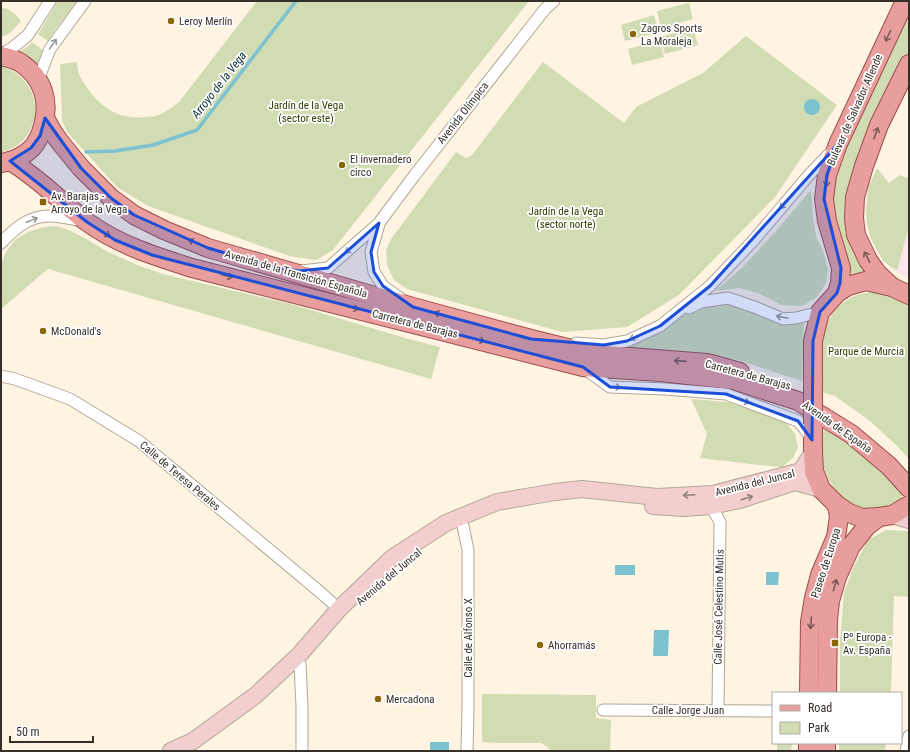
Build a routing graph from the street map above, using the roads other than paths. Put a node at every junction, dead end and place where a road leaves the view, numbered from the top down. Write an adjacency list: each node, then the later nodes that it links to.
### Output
1 (50, 1): 5 (street)
2 (85, 1): 7 (street, one-way to 2)
3 (905, 1): 9 (main road, Bulevar de Salvador Allende, one-way to 9)
4 (550, 2): 12 (street, Avenida Olímpica)
5 (1, 55): 7 (main road)
6 (909, 64): 15 (main road, one-way to 6)
7 (38, 80): 8 (main road)
8 (45, 118): 10 (main road); 14 (main road, Avenida de la Transición Española, one-way to 8)
9 (838, 144): 16 (main road, Bulevar de Salvador Allende, one-way to 16); 20 (street, one-way to 20)
10 (12, 165): 11 (main road, Carretera de Barajas)
11 (87, 222): 13 (street, one-way to 11); 22 (main road, Carretera de Barajas, one-way to 22)
12 (379, 223): 14 (street, Avenida Olímpica, one-way to 14); 18 (street, Avenida Olímpica)
13 (1, 243)
14 (273, 267): 18 (main road, Avenida de la Transición Española)
15 (892, 286): 16 (main road); 17 (main road)
16 (837, 293): 19 (main road)
17 (909, 295)
18 (413, 307): 21 (main road, Avenida de la Transición Española, one-way to 18)
19 (820, 312): 20 (street, one-way to 20); 24 (main road)
20 (669, 319): 21 (street, one-way to 21)
21 (531, 339): 24 (main road, Carretera de Barajas, one-way to 21)
22 (583, 367): 24 (main road, Carretera de Barajas); 25 (street, one-way to 25)
23 (1, 376): 33 (street, Calle de Teresa Perales)
24 (803, 392): 25 (main road, bridge); 26 (main road, Avenida de España); 29 (main road, Avenida de España)
25 (813, 439): 27 (main road); 33 (street, Avenida del Juncal, one-way to 33)
26 (909, 470)
27 (821, 489): 28 (main road); 30 (street, Avenida del Juncal, one-way to 27)
28 (837, 505): 31 (main road); 35 (main road, Paseo de Europa, one-way to 35)
29 (909, 505): 31 (main road, Paseo de Europa)
30 (711, 506): 32 (street, Avenida del Juncal); 38 (street, Calle José Celestino Mutis)
31 (885, 516): 36 (main road, Paseo de Europa, one-way to 31)
32 (464, 526): 34 (street, Avenida del Juncal); 44 (street, Calle de Alfonso X)
33 (339, 609): 41 (street, Avenida del Juncal)
34 (300, 664): 42 (street, Avenida del Juncal); 43 (street)
35 (809, 692)
36 (827, 692)
37 (603, 710): 38 (street, Calle Jorge Juan)
38 (718, 710): 39 (street, Calle Jorge Juan)
39 (772, 711)
40 (909, 736): 45 (street)
41 (171, 751)
42 (191, 751)
43 (302, 751)
44 (467, 751)
45 (906, 751)

